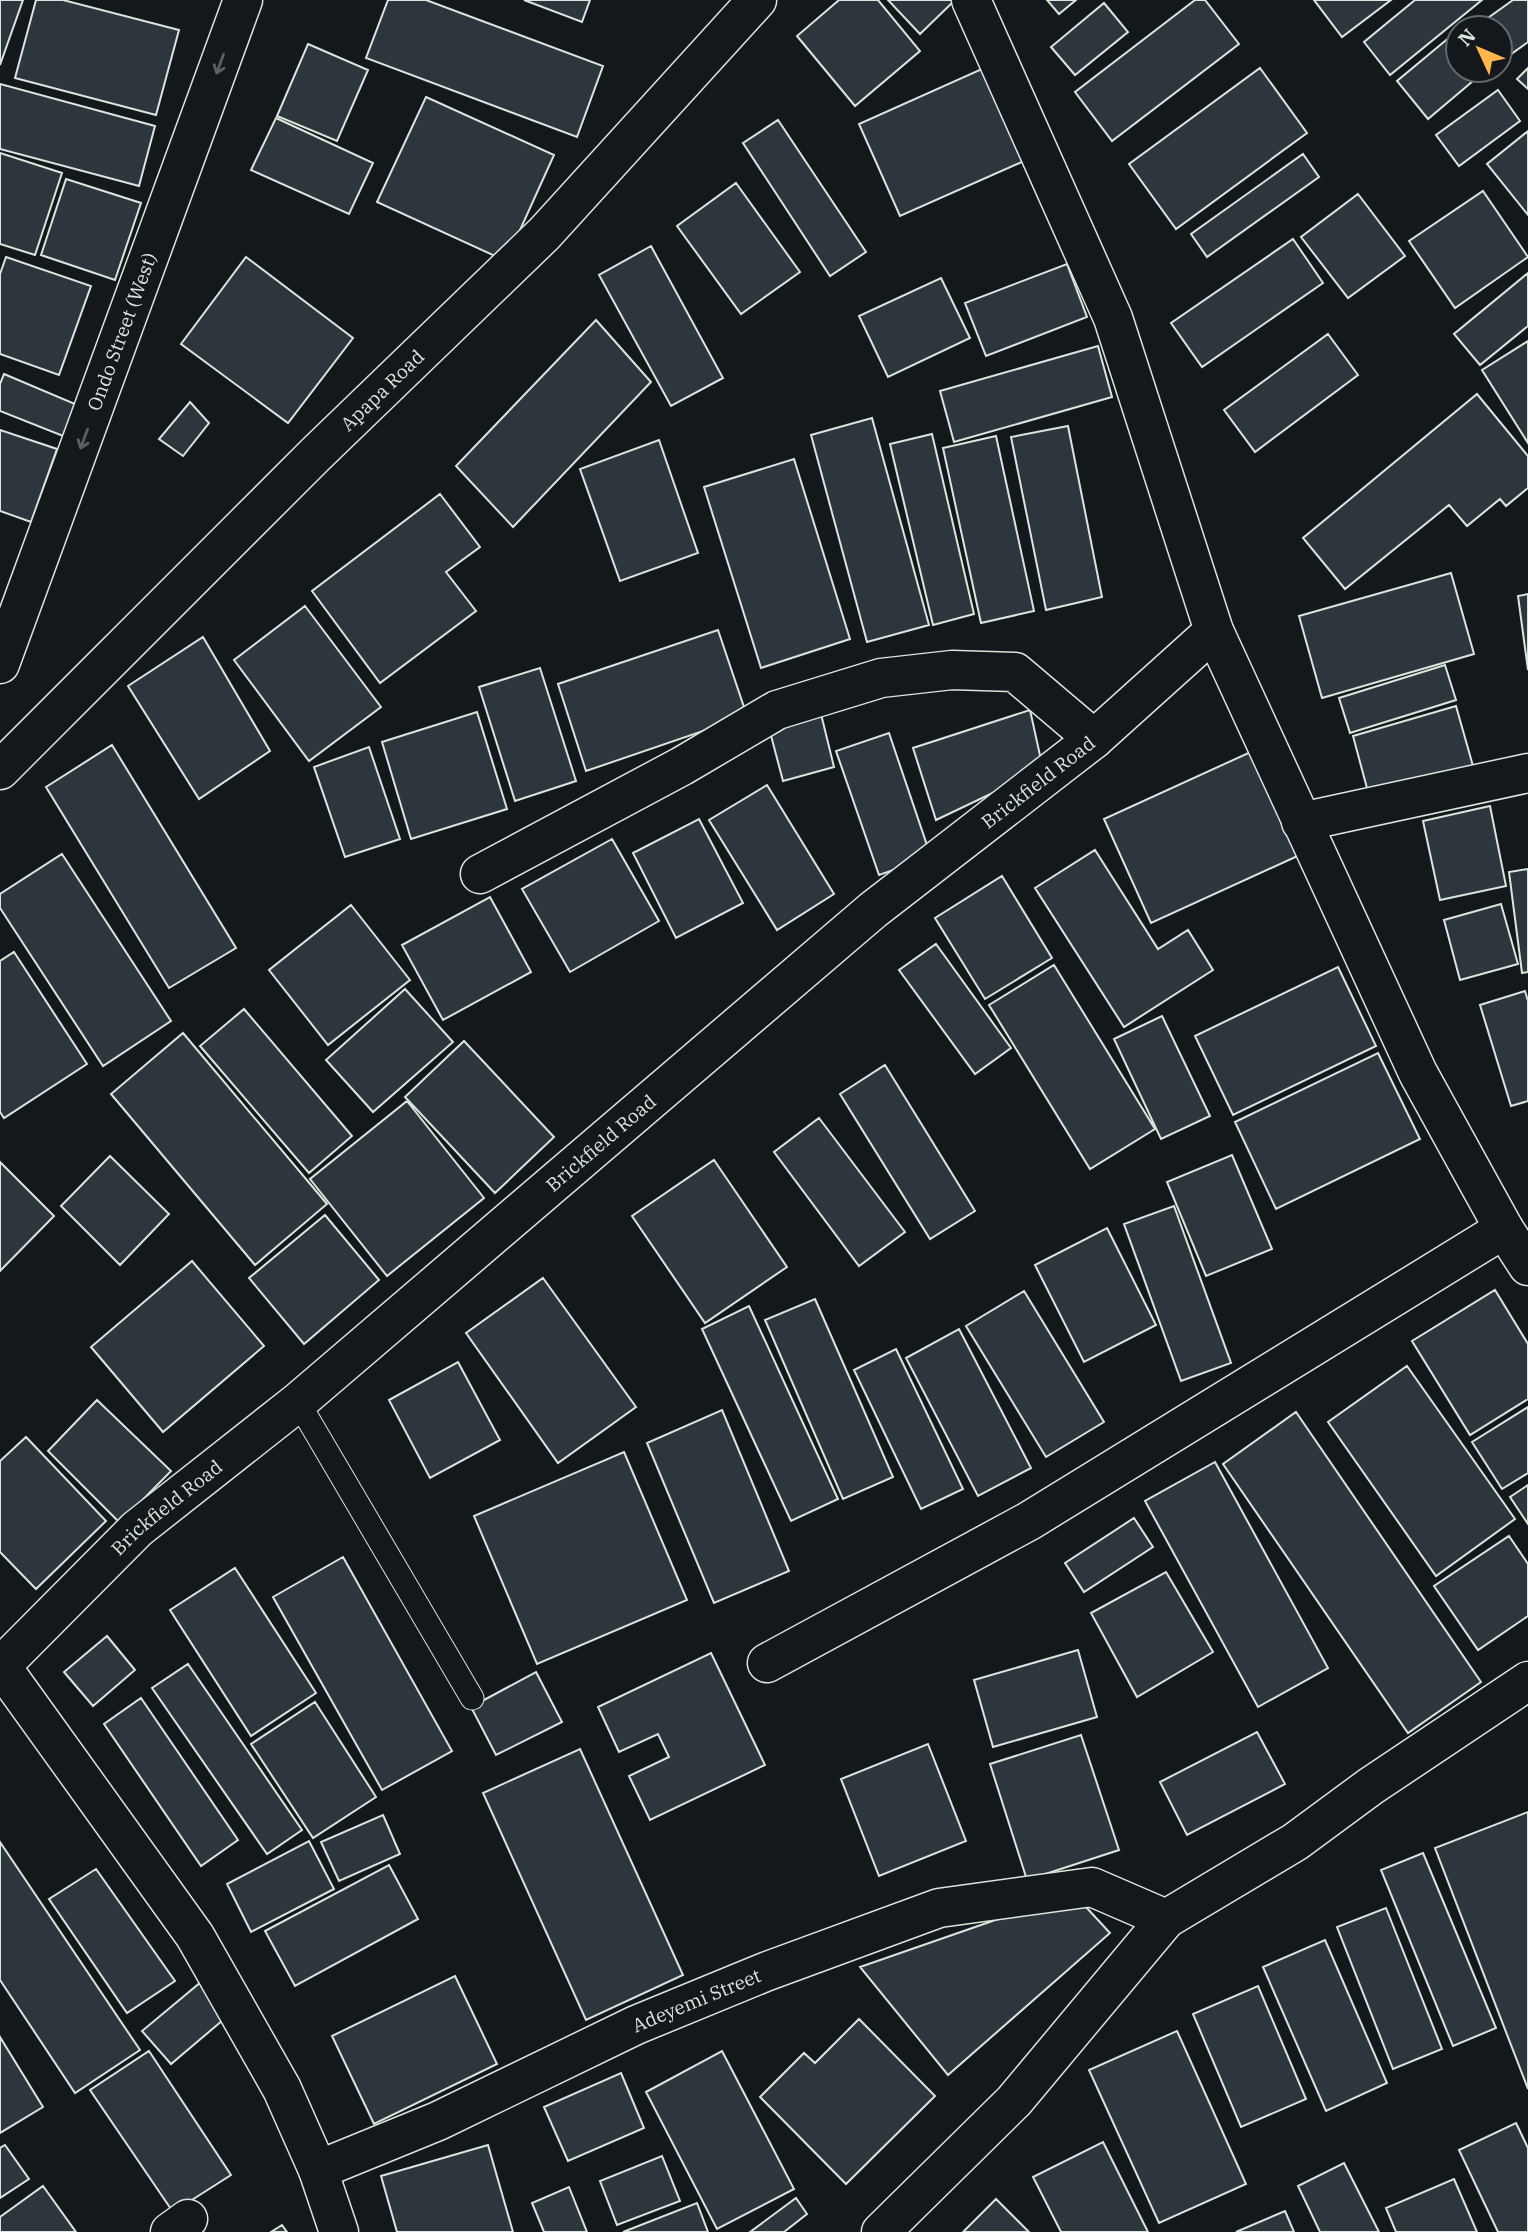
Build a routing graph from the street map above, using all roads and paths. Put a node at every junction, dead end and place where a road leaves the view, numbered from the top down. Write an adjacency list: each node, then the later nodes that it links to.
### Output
1 (243, 0): 4 (street, Ondo Street (West), one-way to 4)
2 (757, 0): 8 (street, Apapa Road)
3 (971, 0): 5 (street)
4 (10, 610): 6 (street, Ondo Street (West))
5 (1214, 631): 7 (street, Brickfield Road); 10 (street)
6 (0, 664)
7 (1094, 739): 11 (street); 14 (street, Brickfield Road)
8 (0, 771)
9 (1528, 773): 10 (street)
10 (1301, 822): 12 (street)
11 (480, 874)
12 (1504, 1229): 13 (street); 15 (street)
13 (1528, 1266)
14 (298, 1402): 16 (street, Brickfield Road); 18 (lane)
15 (767, 1663)
16 (0, 1666): 20 (street)
17 (1528, 1681): 19 (street)
18 (472, 1698)
19 (1166, 1919): 20 (street, Adeyemi Street); 22 (street)
20 (318, 2171): 21 (street)
21 (339, 2232)
22 (881, 2232)

